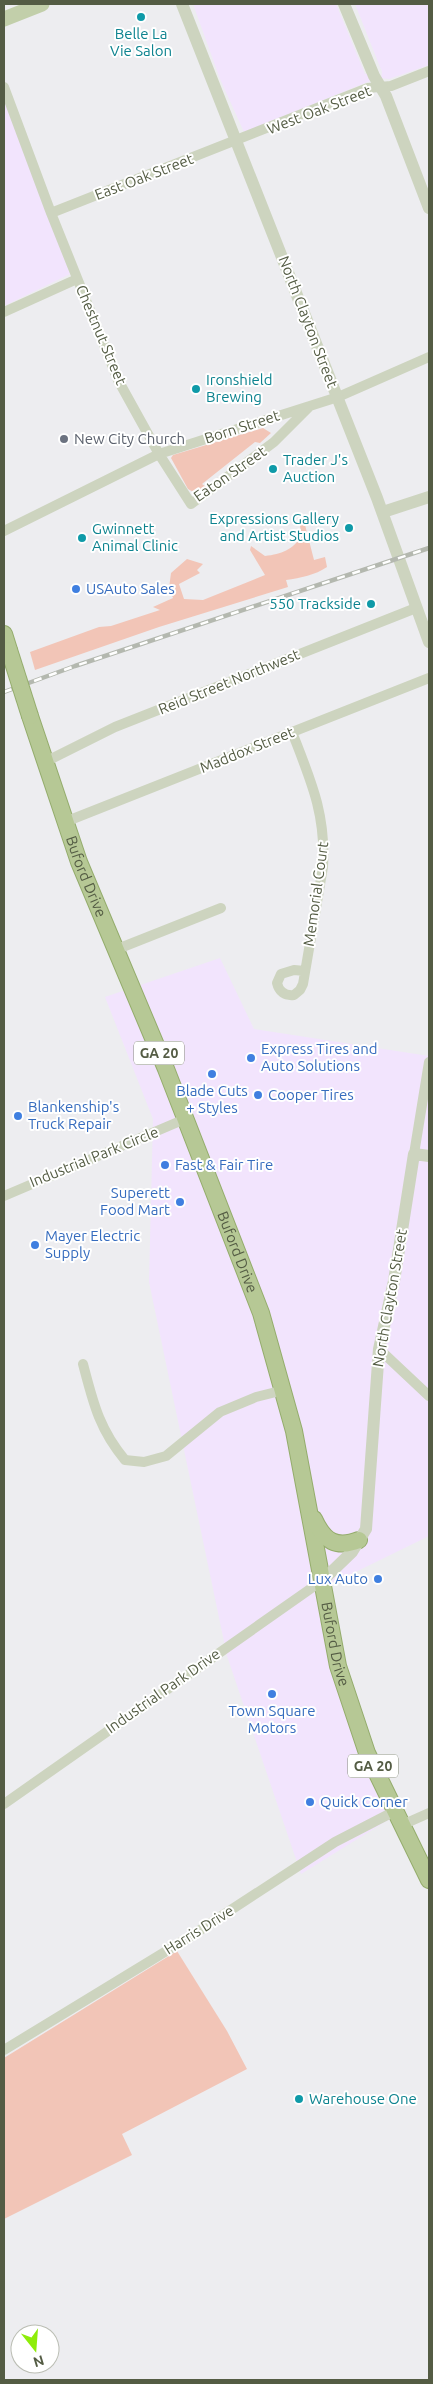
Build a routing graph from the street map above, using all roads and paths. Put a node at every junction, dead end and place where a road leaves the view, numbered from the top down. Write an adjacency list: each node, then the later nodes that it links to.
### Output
1 (42, 4): 4 (main road)
2 (182, 4): 8 (street, North Clayton Street)
3 (344, 4): 7 (street)
4 (4, 19)
5 (429, 71): 7 (street, West Oak Street)
6 (4, 87): 10 (street, Chestnut Street)
7 (380, 87): 8 (street, West Oak Street); 9 (street)
8 (237, 141): 10 (street, East Oak Street); 14 (street, North Clayton Street)
9 (429, 208)
10 (51, 213): 11 (street, Chestnut Street)
11 (77, 279): 12 (street); 16 (street, Chestnut Street)
12 (4, 312)
13 (429, 357): 14 (street, Born Street)
14 (338, 397): 15 (street, Born Street); 18 (street, North Clayton Street)
15 (310, 406): 16 (street, Born Street); 16 (street, Eaton Street)
16 (159, 454): 19 (street, Born Street)
17 (429, 497): 18 (street)
18 (383, 512): 20 (street, North Clayton Street)
19 (4, 532)
20 (416, 608): 22 (street, North Clayton Street); 25 (street, Reid Street Northwest)
21 (4, 634): 25 (highway, Buford Drive / GA 20, bridge)
22 (429, 642)
23 (429, 678): 24 (street, Maddox Street)
24 (292, 732): 26 (street, Maddox Street); 29 (street, Memorial Court)
25 (45, 762): 26 (highway, Buford Drive / GA 20)
26 (64, 822): 28 (highway, Buford Drive / GA 20)
27 (221, 908): 28 (street)
28 (115, 950): 31 (highway, Buford Drive / GA 20)
29 (305, 971)
30 (429, 1062): 32 (street, North Clayton Street)
31 (185, 1119): 34 (street, Industrial Park Circle); 37 (highway, Buford Drive / GA 20)
32 (414, 1154): 33 (street); 35 (street, North Clayton Street)
33 (429, 1156)
34 (4, 1196)
35 (379, 1349): 38 (street); 40 (street, North Clayton Street)
36 (84, 1364): 37 (street)
37 (284, 1390): 39 (highway, Buford Drive / GA 20)
38 (429, 1396)
39 (308, 1507): 40 (highway); 41 (highway, Buford Drive / GA 20)
40 (359, 1540): 41 (street, North Clayton Street)
41 (322, 1580): 42 (street, Industrial Park Drive); 44 (highway, Buford Drive / GA 20)
42 (4, 1804)
43 (429, 1813): 44 (street, Harris Drive)
44 (399, 1818): 45 (highway, Buford Drive / GA 20); 46 (street, Harris Drive)
45 (429, 1880)
46 (4, 2050)

